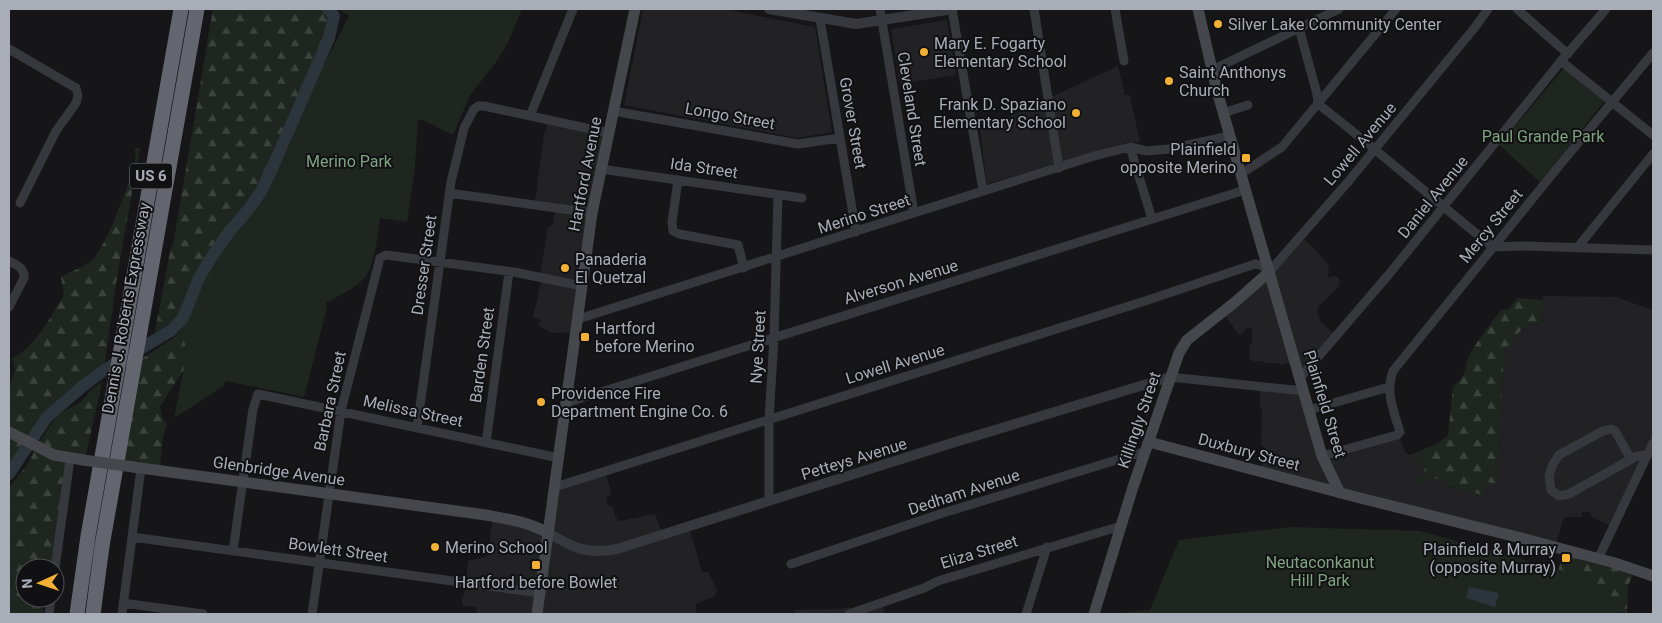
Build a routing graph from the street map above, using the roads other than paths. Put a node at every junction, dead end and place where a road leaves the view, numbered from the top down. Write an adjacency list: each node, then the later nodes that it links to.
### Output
1 (181, 9): 104 (highway, Dennis J. Roberts Expressway / US 6)
2 (196, 9): 105 (highway, Dennis J. Roberts Expressway / US 6)
3 (573, 9): 30 (street)
4 (635, 9): 28 (main road, Hartford Avenue)
5 (769, 9): 16 (street)
6 (880, 9): 17 (street, Cleveland Street)
7 (952, 9): 17 (street); 42 (street)
8 (1034, 9): 38 (street)
9 (1115, 9): 22 (street)
10 (1198, 9): 24 (main road, Plainfield Street)
11 (1338, 9): 18 (street)
12 (1396, 9): 26 (street)
13 (1488, 9): 36 (street, Lowell Avenue)
14 (1516, 9): 21 (street)
15 (1606, 9): 21 (street, Daniel Avenue)
16 (820, 19): 17 (street); 34 (street, Grover Street)
17 (883, 21): 50 (street, Cleveland Street)
18 (1299, 28): 24 (street); 26 (street)
19 (9, 49): 47 (street)
20 (1653, 53): 25 (street, Mercy Street)
21 (1568, 54): 23 (street, Daniel Avenue)
22 (1124, 61)
23 (1561, 61): 25 (street); 48 (street, Daniel Avenue)
24 (1212, 70): 29 (main road, Plainfield Street)
25 (1612, 102): 32 (street); 53 (street, Mercy Street)
26 (1318, 104): 36 (street); 40 (street)
27 (1248, 106): 29 (street)
28 (613, 111): 31 (main road, Hartford Avenue); 34 (street, Longo Street)
29 (1223, 113): 33 (main road, Plainfield Street)
30 (530, 116): 31 (street); 44 (street, Dresser Street)
31 (609, 132): 39 (main road, Hartford Avenue)
32 (1653, 135)
33 (1230, 136): 35 (street, Merino Street); 40 (main road, Plainfield Street)
34 (840, 138): 52 (street, Grover Street)
35 (1130, 147): 38 (street, Merino Street); 51 (street)
36 (1376, 149): 48 (street); 62 (street, Lowell Avenue)
37 (1653, 154): 54 (street)
38 (1059, 168): 42 (street, Merino Street)
39 (601, 169): 41 (street, Ida Street); 49 (main road, Hartford Avenue)
40 (1241, 174): 43 (main road, Plainfield Street)
41 (678, 180): 45 (street, Ida Street); 59 (street)
42 (983, 190): 50 (street, Merino Street)
43 (1245, 190): 51 (street, Alverson Avenue); 62 (main road, Plainfield Street)
44 (449, 193): 49 (street); 58 (street, Dresser Street)
45 (778, 195): 46 (street, Ida Street); 56 (street, Nye Street)
46 (802, 198)
47 (20, 203)
48 (1444, 208): 53 (street); 69 (street, Daniel Avenue)
49 (592, 212): 64 (main road, Hartford Avenue)
50 (914, 213): 52 (street, Merino Street)
51 (1152, 219): 67 (street, Alverson Avenue)
52 (856, 232): 56 (street, Merino Street)
53 (1493, 248): 54 (street); 70 (street, Mercy Street)
54 (1577, 248): 55 (street)
55 (1653, 250)
56 (776, 258): 59 (street, Merino Street); 67 (street, Nye Street)
57 (9, 261): 65 (street)
58 (440, 262): 61 (street); 74 (street, Barbara Street); 76 (street, Dresser Street)
59 (744, 268): 66 (street, Merino Street)
60 (1243, 269): 62 (street, Lowell Avenue); 63 (street); 75 (street, Lowell Avenue)
61 (509, 272): 64 (street); 78 (street, Barden Street)
62 (1269, 272): 63 (main road, Killingly Street); 69 (main road, Plainfield Street)
63 (1258, 281): 68 (main road, Killingly Street)
64 (582, 286): 66 (main road, Hartford Avenue)
65 (9, 307)
66 (578, 319): 72 (main road, Hartford Avenue)
67 (774, 338): 72 (street, Alverson Avenue); 75 (street, Nye Street)
68 (1170, 377): 71 (street); 80 (main road, Killingly Street); 91 (street, Petteys Avenue)
69 (1300, 378): 71 (main road, Plainfield Street)
70 (1389, 387): 73 (street); 82 (street)
71 (1304, 391): 73 (main road, Plainfield Street)
72 (566, 403): 83 (main road, Hartford Avenue)
73 (1309, 410): 82 (main road, Plainfield Street)
74 (340, 411): 76 (street, Melissa Street); 87 (street, Melissa Street); 90 (street, Barbara Street)
75 (769, 419): 88 (street, Lowell Avenue); 91 (street, Nye Street)
76 (417, 428): 78 (street, Melissa Street)
77 (9, 432): 84 (main road, Glenbridge Avenue)
78 (486, 442): 83 (street, Melissa Street)
79 (1653, 443): 81 (street)
80 (1147, 446): 89 (main road, Duxbury Street); 92 (main road, Killingly Street); 100 (street, Dedham Avenue)
81 (1648, 455): 85 (street); 98 (street)
82 (1322, 456): 89 (main road, Plainfield Street)
83 (559, 458): 88 (main road, Hartford Avenue)
84 (70, 459): 86 (main road, Glenbridge Avenue, bridge); 97 (street)
85 (1631, 459): 85 (street)
86 (137, 468): 87 (main road, Glenbridge Avenue); 94 (street)
87 (242, 482): 90 (main road, Glenbridge Avenue); 96 (street)
88 (555, 487): 93 (main road, Hartford Avenue)
89 (1340, 493): 98 (main road)
90 (329, 494): 93 (main road, Glenbridge Avenue); 99 (street, Barbara Street)
91 (770, 501): 93 (street, Petteys Avenue)
92 (1121, 526): 95 (street, Eliza Street); 112 (main road, Killingly Street)
93 (548, 534): 102 (main road, Hartford Avenue)
94 (132, 537): 96 (street, Bowlett Street); 103 (street)
95 (1047, 547): 110 (street, Eliza Street); 111 (street)
96 (233, 551): 99 (street, Bowlett Street)
97 (56, 558)
98 (1598, 559): 101 (main road)
99 (319, 563): 102 (street, Bowlett Street); 108 (street, Barbara Street)
100 (791, 564)
101 (1653, 576)
102 (540, 593): 109 (main road, Hartford Avenue)
103 (123, 603): 106 (street); 107 (street)
104 (77, 614)
105 (93, 614)
106 (122, 614)
107 (204, 614)
108 (312, 614)
109 (537, 614)
110 (849, 614)
111 (1026, 614)
112 (1094, 614)

